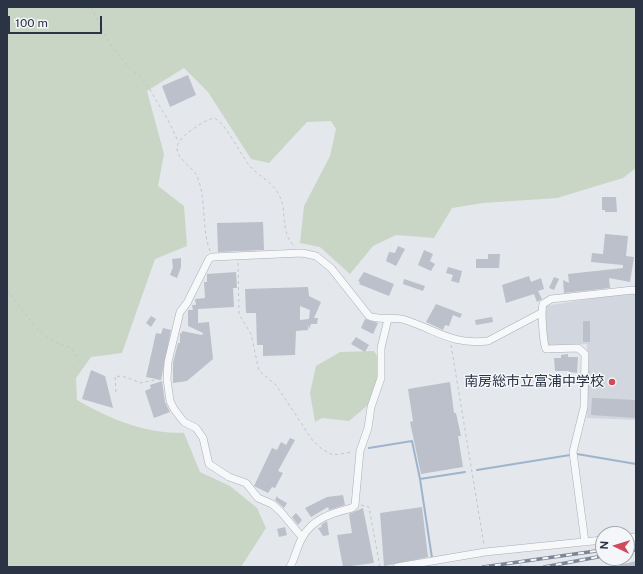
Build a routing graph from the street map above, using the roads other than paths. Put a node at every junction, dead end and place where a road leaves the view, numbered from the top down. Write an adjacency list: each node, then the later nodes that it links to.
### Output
1 (636, 291): 2 (street)
2 (541, 313): 3 (street); 6 (street)
3 (388, 319): 4 (street); 4 (street)
4 (302, 537): 7 (street)
5 (595, 541): 6 (street)
6 (585, 542): 8 (street)
7 (290, 567)
8 (397, 567)

